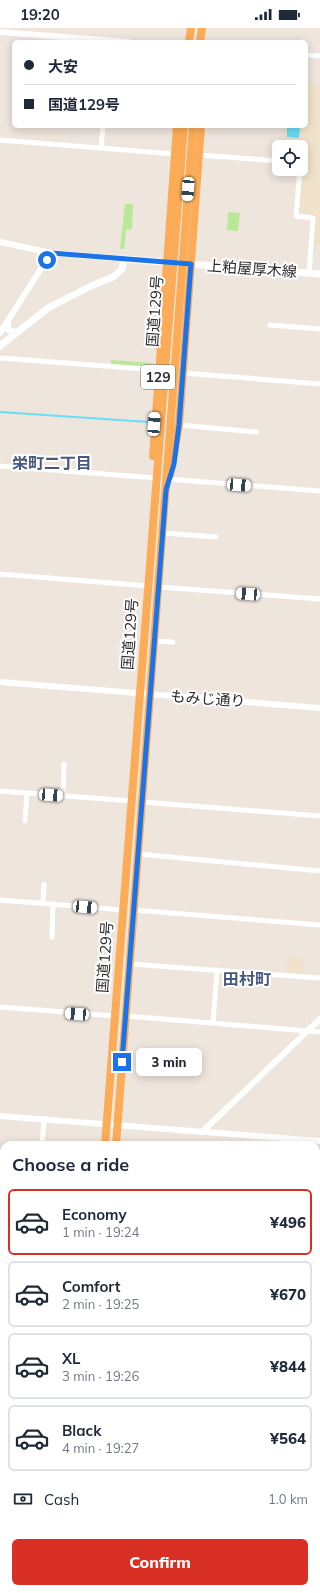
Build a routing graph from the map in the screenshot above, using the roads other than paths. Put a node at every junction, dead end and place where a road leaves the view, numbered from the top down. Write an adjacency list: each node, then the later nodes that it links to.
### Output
1 (191, 28): 5 (highway)
2 (202, 28): 6 (highway)
3 (0, 32): 4 (street)
4 (97, 40)
5 (189, 40)
6 (200, 40)
7 (308, 55): 8 (street)
8 (320, 56)
9 (103, 128): 15 (street)
10 (181, 128): 16 (highway, 129)
11 (181, 128): 40 (highway, 国道129号 / 129)
12 (193, 128): 37 (highway, 国道129号 / 129)
13 (201, 128): 17 (highway, 129)
14 (0, 140): 15 (street)
15 (101, 148): 16 (street)
16 (175, 154): 23 (highway, 129)
17 (199, 155): 18 (street); 24 (highway, 129)
18 (272, 160)
19 (299, 176): 25 (street)
20 (0, 242): 21 (street)
21 (51, 253): 22 (street); 27 (street)
22 (124, 259): 23 (main road, 上粕屋厚木線); 30 (main road)
23 (167, 262): 24 (main road, 上粕屋厚木線); 34 (highway, 129)
24 (191, 264): 25 (main road, 上粕屋厚木線); 35 (highway, 129)
25 (309, 273): 26 (main road, 上粕屋厚木線)
26 (320, 274)
27 (8, 319): 30 (street); 31 (street)
28 (270, 325): 29 (street)
29 (320, 329)
30 (16, 332): 32 (main road)
31 (0, 333)
32 (0, 346)
33 (0, 358): 34 (street)
34 (158, 370): 40 (highway, 129)
35 (183, 373): 36 (street); 37 (highway, 129)
36 (320, 384)
37 (175, 425): 38 (street); 41 (highway, 129)
38 (257, 432)
39 (0, 466): 40 (street)
40 (155, 478): 46 (highway, 国道129号 / 129)
41 (168, 479): 42 (street); 43 (highway, 国道129号 / 129)
42 (320, 491)
43 (163, 533): 44 (street); 47 (highway, 国道129号 / 129)
44 (216, 537)
45 (0, 574): 46 (street)
46 (148, 586): 52 (highway, 国道129号 / 129)
47 (159, 587): 48 (street); 49 (highway, 国道129号 / 129)
48 (320, 599)
49 (155, 641): 50 (street); 53 (highway, 国道129号 / 129)
50 (173, 642)
51 (0, 682): 52 (street, もみじ通り)
52 (140, 694): 53 (street, もみじ通り); 59 (highway, 国道129号 / 129)
53 (151, 695): 54 (street, もみじ通り); 60 (highway, 国道129号 / 129)
54 (320, 708)
55 (64, 764): 58 (street)
56 (0, 791): 57 (street)
57 (27, 793): 58 (street); 62 (street)
58 (63, 796): 59 (street)
59 (132, 801): 69 (highway, 国道129号 / 129)
60 (142, 802): 61 (street); 63 (highway, 国道129号 / 129)
61 (320, 816)
62 (25, 821)
63 (138, 854): 64 (street); 70 (highway, 国道129号 / 129)
64 (320, 871)
65 (44, 884): 67 (street)
66 (0, 900): 67 (street)
67 (43, 903): 68 (street)
68 (53, 904): 69 (street); 72 (street)
69 (123, 910): 79 (highway, 国道129号 / 129)
70 (134, 910): 71 (street); 73 (highway, 国道129号 / 129)
71 (320, 924)
72 (52, 937)
73 (130, 964): 75 (street); 80 (highway, 国道129号 / 129)
74 (226, 964): 76 (street)
75 (217, 970): 76 (street); 82 (street)
76 (226, 970): 77 (street)
77 (320, 978)
78 (0, 1007): 79 (street)
79 (115, 1016): 87 (highway, 国道129号 / 129)
80 (126, 1016): 82 (street); 88 (highway, 国道129号 / 129)
81 (320, 1019): 83 (street)
82 (213, 1023): 83 (street)
83 (308, 1031): 84 (street); 89 (street)
84 (320, 1032)
85 (0, 1116): 86 (street)
86 (44, 1119): 87 (street); 90 (street)
87 (107, 1124): 88 (street); 91 (highway, 国道129号 / 129)
88 (117, 1125): 89 (street); 92 (highway, 国道129号 / 129)
89 (202, 1132): 93 (street)
90 (42, 1141)
91 (105, 1141)
92 (116, 1141)
93 (320, 1141)

